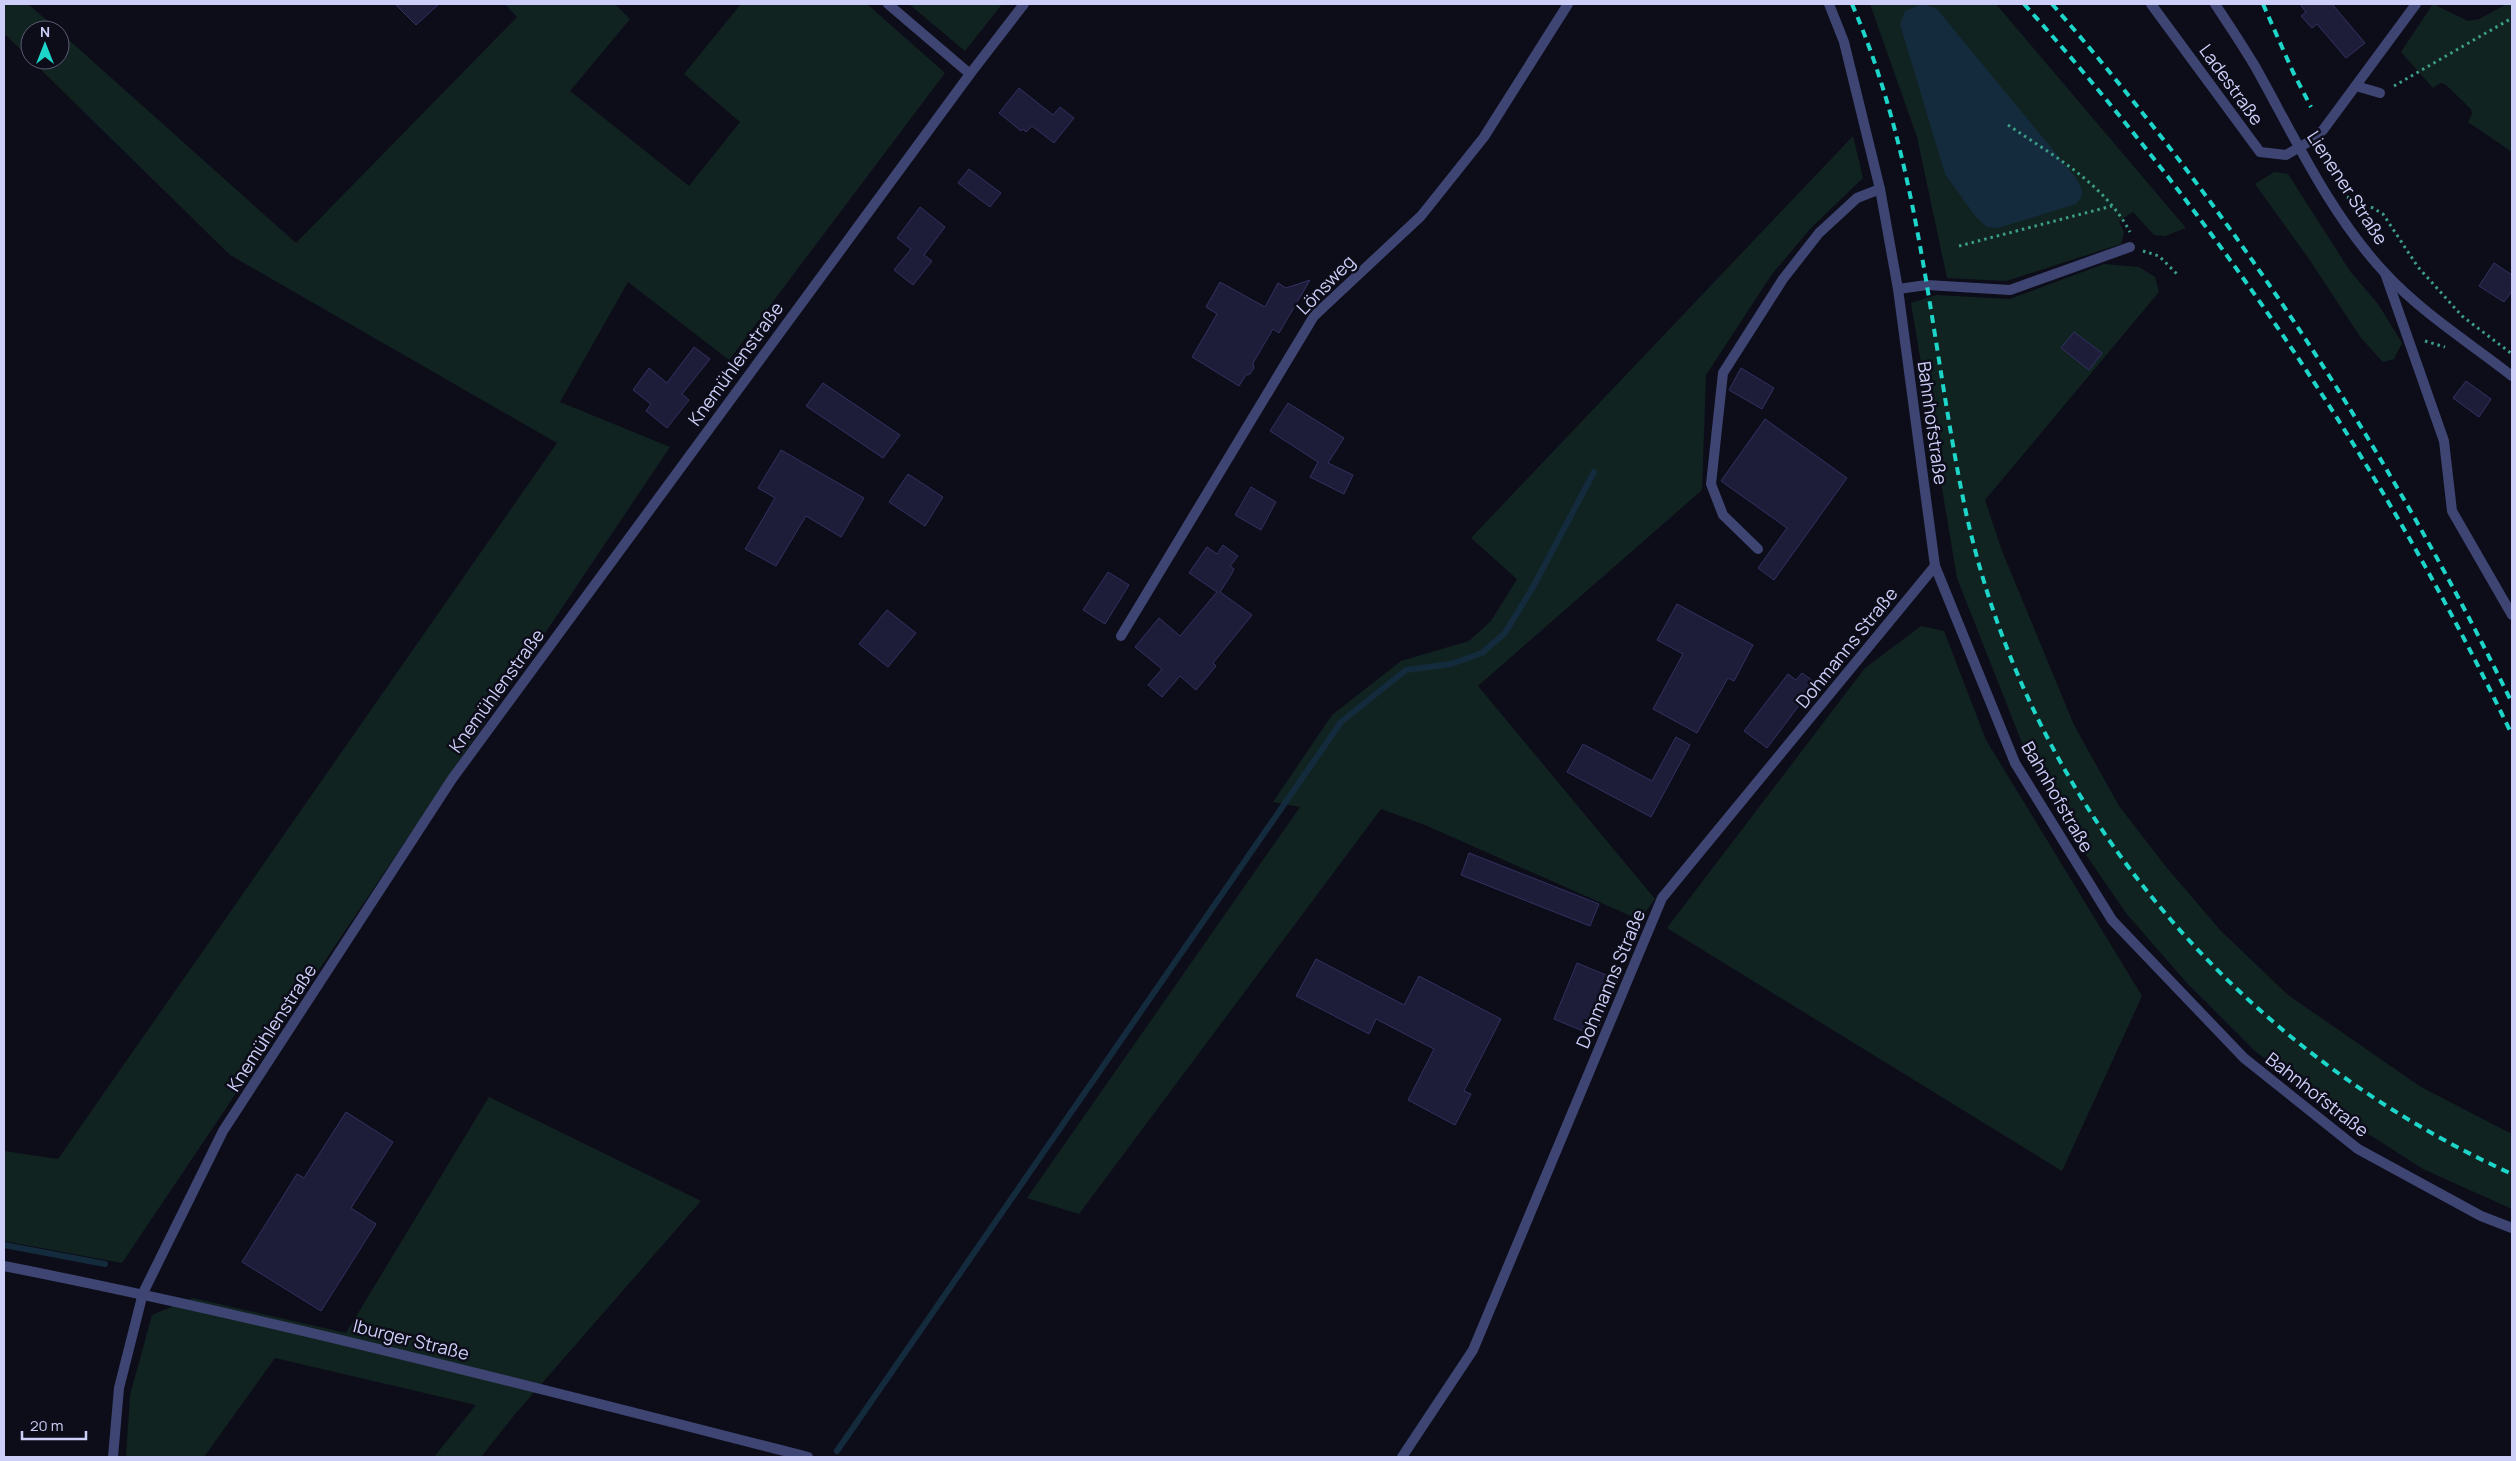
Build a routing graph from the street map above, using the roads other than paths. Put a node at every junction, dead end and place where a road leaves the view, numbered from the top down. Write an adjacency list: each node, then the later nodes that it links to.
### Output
1 (888, 4): 8 (street)
2 (1024, 4): 8 (street, Knemühlenstraße)
3 (1568, 4): 20 (street, Lönsweg)
4 (1829, 4): 12 (street, Bahnhofstraße)
5 (2151, 4): 11 (street, Ladestraße)
6 (2215, 4): 11 (street, Lienener Straße)
7 (2416, 4): 9 (street, Ladestraße)
8 (970, 74): 23 (street, Knemühlenstraße)
9 (2356, 86): 10 (street); 11 (street, Ladestraße)
10 (2380, 93)
11 (2299, 147): 14 (street, Lienener Straße)
12 (1880, 189): 15 (street, Bahnhofstraße); 17 (street)
13 (2130, 247): 15 (street)
14 (2385, 273): 16 (street, Lienener Straße); 19 (street)
15 (1898, 289): 18 (street, Bahnhofstraße)
16 (2512, 376)
17 (1758, 549)
18 (1935, 566): 21 (street, Bahnhofstraße); 26 (street, Dohmanns Straße)
19 (2512, 615)
20 (1121, 636)
21 (2512, 1228)
22 (4, 1266): 23 (street, Iburger Straße)
23 (144, 1293): 24 (street, Knemühlenstraße); 25 (street, Iburger Straße)
24 (113, 1457)
25 (808, 1457)
26 (1402, 1457)

